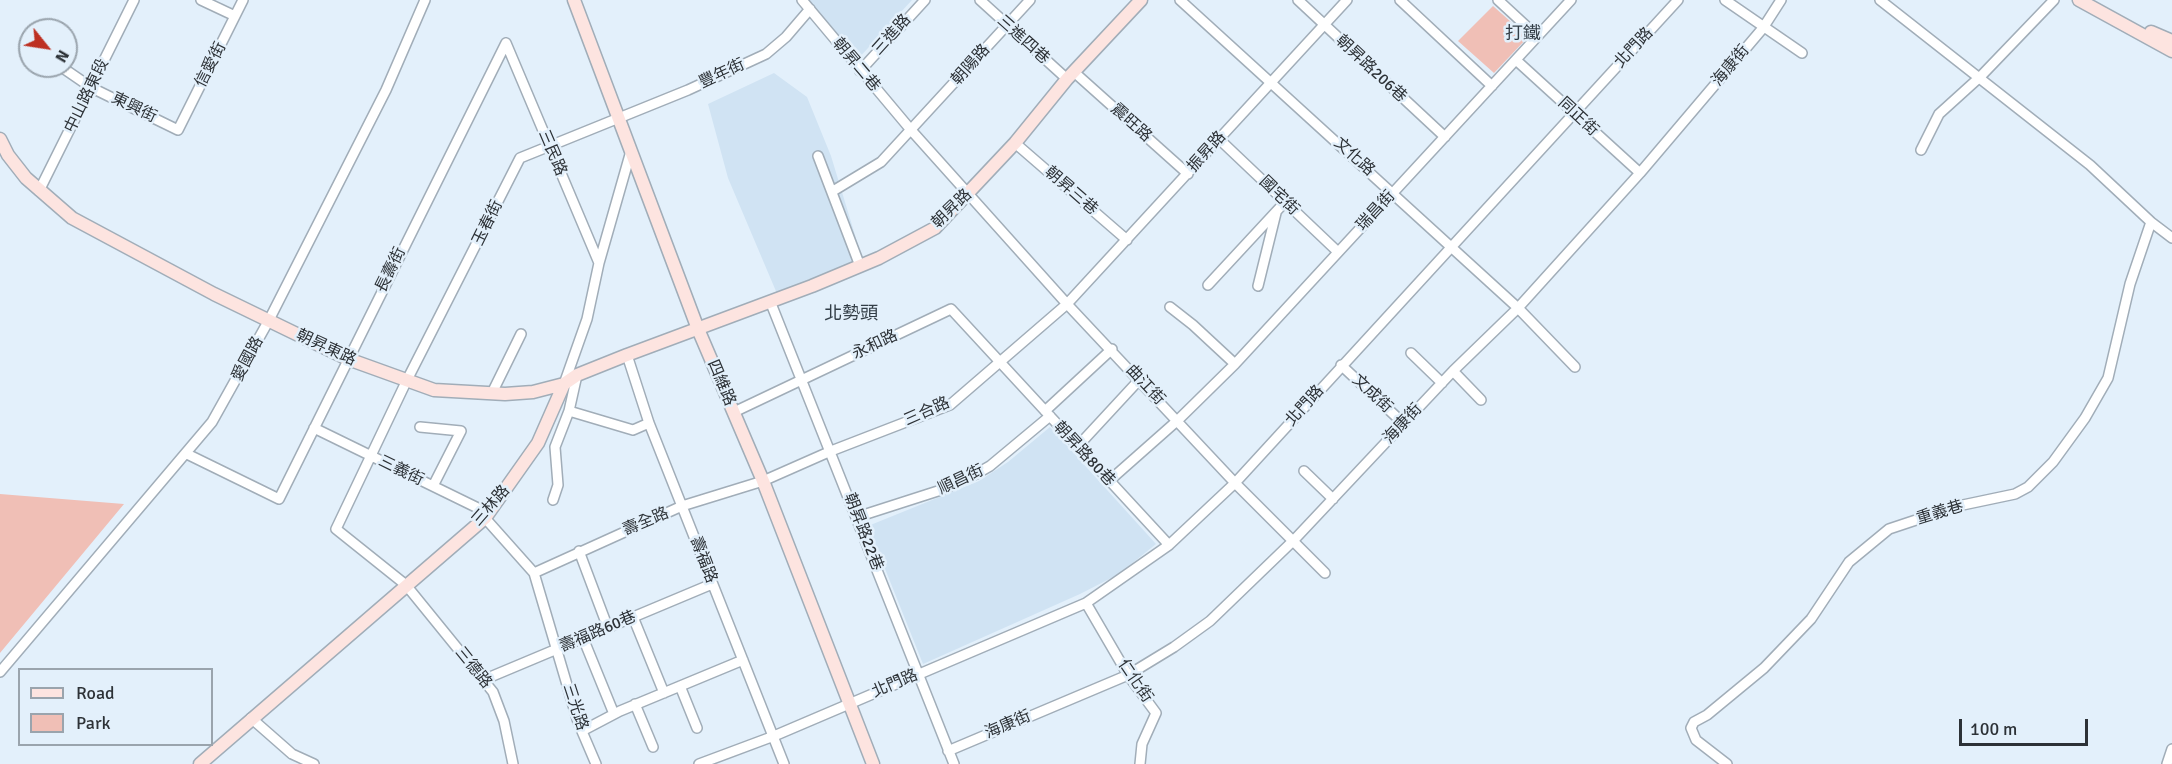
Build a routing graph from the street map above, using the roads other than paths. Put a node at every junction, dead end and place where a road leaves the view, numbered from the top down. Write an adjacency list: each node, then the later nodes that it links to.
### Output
1 (134, 0): 40 (street, 中山路東段)
2 (201, 0): 24 (street)
3 (243, 0): 24 (street, 信愛街)
4 (425, 0): 74 (street, 愛國路)
5 (574, 0): 42 (main road, 四維路)
6 (802, 0): 23 (street, 朝昇二巷)
7 (925, 0): 34 (street, 三進路)
8 (980, 0): 25 (street, 三進四巷)
9 (1030, 0): 25 (street, 朝陽路)
10 (1141, 0): 35 (main road, 朝昇路)
11 (1180, 0): 38 (street, 文化路)
12 (1298, 0): 26 (street, 朝昇路206巷)
13 (1347, 0): 26 (street, 振昇路)
14 (1400, 0): 39 (street)
15 (1498, 0): 28 (street)
16 (1571, 0): 28 (street, 瑞昌街)
17 (1678, 0): 41 (street, 北門路)
18 (1725, 0): 27 (street)
19 (1781, 0): 27 (street, 海康街)
20 (1880, 0): 36 (street)
21 (2054, 0): 36 (street)
22 (2080, 0): 29 (main road); 31 (main road)
23 (810, 9): 34 (street, 朝昇二巷); 42 (street, 豐年街)
24 (235, 16): 43 (street, 信愛街)
25 (1006, 25): 35 (street, 三進四巷); 44 (street, 朝陽路)
26 (1324, 25): 38 (street, 振昇路); 45 (street, 朝昇路206巷)
27 (1763, 28): 32 (street); 53 (street, 海康街)
28 (1537, 36): 33 (street, 瑞昌街)
29 (2172, 41)
30 (506, 43): 49 (street, 三民路); 80 (street, 長壽街)
31 (2172, 51)
32 (1802, 53)
33 (1516, 60): 39 (street, 瑞昌街); 41 (street, 同正街)
34 (860, 71): 44 (street, 朝昇二巷)
35 (1071, 76): 48 (main road, 朝昇路); 54 (street, 震旺路)
36 (1981, 76): 51 (street); 61 (street)
37 (77, 78): 40 (street, 東興街)
38 (1271, 81): 46 (street, 振昇路); 58 (street, 文化路)
39 (1491, 86): 45 (street, 瑞昌街)
40 (92, 88): 43 (street, 東興街); 55 (street, 中山路東段)
41 (1574, 113): 53 (street, 同正街); 64 (street, 北門路)
42 (618, 116): 49 (street, 玉春街); 50 (main road, 四維路)
43 (178, 130)
44 (911, 130): 56 (street); 57 (street, 朝昇二巷)
45 (1445, 137): 58 (street, 瑞昌街)
46 (1219, 139): 54 (street, 振昇路); 59 (street, 國宅街)
47 (0, 140): 55 (main road, 朝昇東路)
48 (1015, 143): 57 (main road, 朝昇路); 63 (street, 朝昇三巷)
49 (549, 146): 66 (street, 三民路); 89 (street, 玉春街)
50 (631, 148): 66 (street, 三林路); 75 (main road, 四維路)
51 (1921, 150)
52 (818, 156): 56 (street)
53 (1640, 173): 73 (street, 海康街)
54 (1188, 174): 63 (street, 振昇路)
55 (39, 191): 74 (main road, 朝昇東路)
56 (833, 191): 67 (street)
57 (970, 192): 67 (main road, 朝昇路); 71 (street, 曲江街)
58 (1393, 193): 64 (street, 文化路); 65 (street, 瑞昌街)
59 (1285, 202): 60 (street); 65 (street, 國宅街)
60 (1277, 211): 68 (street); 69 (street)
61 (2151, 222): 62 (street); 157 (street, 重義巷)
62 (2172, 238)
63 (1127, 240): 71 (street, 振昇路)
64 (1452, 247): 73 (street, 文化路); 83 (street, 北門路)
65 (1338, 252): 82 (street, 瑞昌街)
66 (599, 263): 91 (street, 三林路)
67 (860, 266): 70 (main road, 朝昇路)
68 (1208, 285)
69 (1258, 286)
70 (770, 301): 75 (main road, 朝昇路); 88 (street, 朝昇路22巷)
71 (1067, 304): 77 (street, 曲江街); 81 (street, 三合路)
72 (1170, 307): 82 (street)
73 (1518, 308): 84 (street, 文化路); 85 (street, 海康街)
74 (269, 320): 80 (main road, 朝昇東路); 106 (street, 愛國路)
75 (699, 329): 79 (main road, 朝昇東路); 95 (main road, 四維路)
76 (521, 334): 92 (street)
77 (1112, 349): 87 (street, 曲江街); 96 (street, 順昌街)
78 (1411, 353): 90 (street)
79 (627, 355): 86 (main road, 朝昇東路); 98 (street, 壽福路)
80 (348, 359): 89 (main road, 朝昇東路); 101 (street, 長壽街)
81 (1002, 361): 88 (street, 永和路); 96 (street, 朝昇路80巷); 105 (street, 三合路)
82 (1235, 364): 97 (street, 瑞昌街)
83 (1341, 365): 99 (street, 文成街); 111 (street, 北門路)
84 (1575, 367)
85 (1453, 371): 90 (street, 海康街); 93 (street)
86 (577, 375): 91 (main road, 朝昇東路); 94 (street)
87 (1140, 379): 97 (street, 曲江街); 103 (street)
88 (802, 380): 95 (street, 永和路); 105 (street, 朝昇路22巷)
89 (406, 382): 92 (main road, 朝昇東路); 107 (street, 玉春街)
90 (1442, 383): 99 (street, 海康街)
91 (564, 384): 92 (main road, 朝昇東路); 102 (main road, 三林路)
92 (492, 393)
93 (1481, 399)
94 (569, 411): 98 (street); 104 (street)
95 (734, 412): 110 (main road, 四維路)
96 (1047, 413): 103 (street, 朝昇路80巷); 117 (street, 順昌街)
97 (1178, 420): 109 (street, 瑞昌街); 111 (street, 曲江街)
98 (649, 423): 115 (street, 壽福路)
99 (1403, 423): 113 (street, 海康街)
100 (420, 427): 112 (street)
101 (314, 428): 106 (street, 長壽街); 107 (street, 三義街)
102 (538, 443): 104 (street); 116 (main road, 三林路)
103 (1077, 446): 109 (street, 朝昇路80巷)
104 (555, 447): 114 (street)
105 (831, 451): 110 (street, 三合路); 117 (street, 朝昇路22巷)
106 (187, 454): 132 (street, 愛國路)
107 (372, 456): 112 (street, 三義街); 118 (street, 玉春街)
108 (1304, 471): 113 (street)
109 (1109, 481): 120 (street, 朝昇路80巷)
110 (763, 482): 115 (street, 壽全路); 138 (main road, 四維路)
111 (1235, 483): 119 (street, 曲江街); 120 (street, 北門路)
112 (433, 486): 116 (street, 三義街)
113 (1333, 499): 119 (street, 海康街)
114 (553, 500)
115 (682, 507): 121 (street, 壽全路); 124 (street, 壽福路)
116 (486, 515): 122 (street); 125 (main road, 三林路)
117 (857, 517): 133 (street, 朝昇路22巷)
118 (336, 529): 125 (street, 三德路)
119 (1294, 540): 123 (street, 曲江街); 134 (street, 海康街)
120 (1169, 545): 126 (street, 北門路)
121 (579, 551): 122 (street, 壽全路); 128 (street)
122 (534, 573): 130 (street)
123 (1325, 573)
124 (712, 584): 127 (street, 壽福路60巷); 131 (street, 壽福路)
125 (406, 585): 135 (street, 三德路); 141 (main road, 三林路)
126 (1086, 603): 133 (street, 北門路); 134 (street, 仁化街)
127 (633, 617): 128 (street, 壽福路60巷); 137 (street)
128 (608, 628): 129 (street, 壽福路60巷)
129 (583, 638): 130 (street, 壽福路60巷); 140 (street)
130 (556, 650): 135 (street, 壽福路60巷); 143 (street, 三光路)
131 (743, 660): 136 (street); 144 (street, 壽福路)
132 (0, 672)
133 (918, 675): 138 (street, 北門路); 147 (street, 朝昇路22巷)
134 (1128, 675): 147 (street, 海康街); 156 (street, 仁化街)
135 (483, 680): 150 (street, 三德路)
136 (680, 686): 137 (street); 142 (street)
137 (664, 693): 139 (street)
138 (851, 702): 144 (street); 154 (main road, 四維路)
139 (635, 704): 140 (street); 145 (street)
140 (614, 714): 143 (street)
141 (251, 718): 148 (main road, 三林路); 149 (street)
142 (697, 728)
143 (582, 731): 151 (street, 三光路)
144 (774, 736): 152 (street); 153 (street, 壽福路)
145 (653, 747)
146 (2172, 749): 158 (street)
147 (948, 750): 155 (street, 朝昇路22巷)
148 (200, 764)
149 (314, 764)
150 (513, 764)
151 (596, 764)
152 (699, 764)
153 (784, 764)
154 (873, 764)
155 (954, 764)
156 (1140, 764)
157 (1727, 764)
158 (2167, 764)

